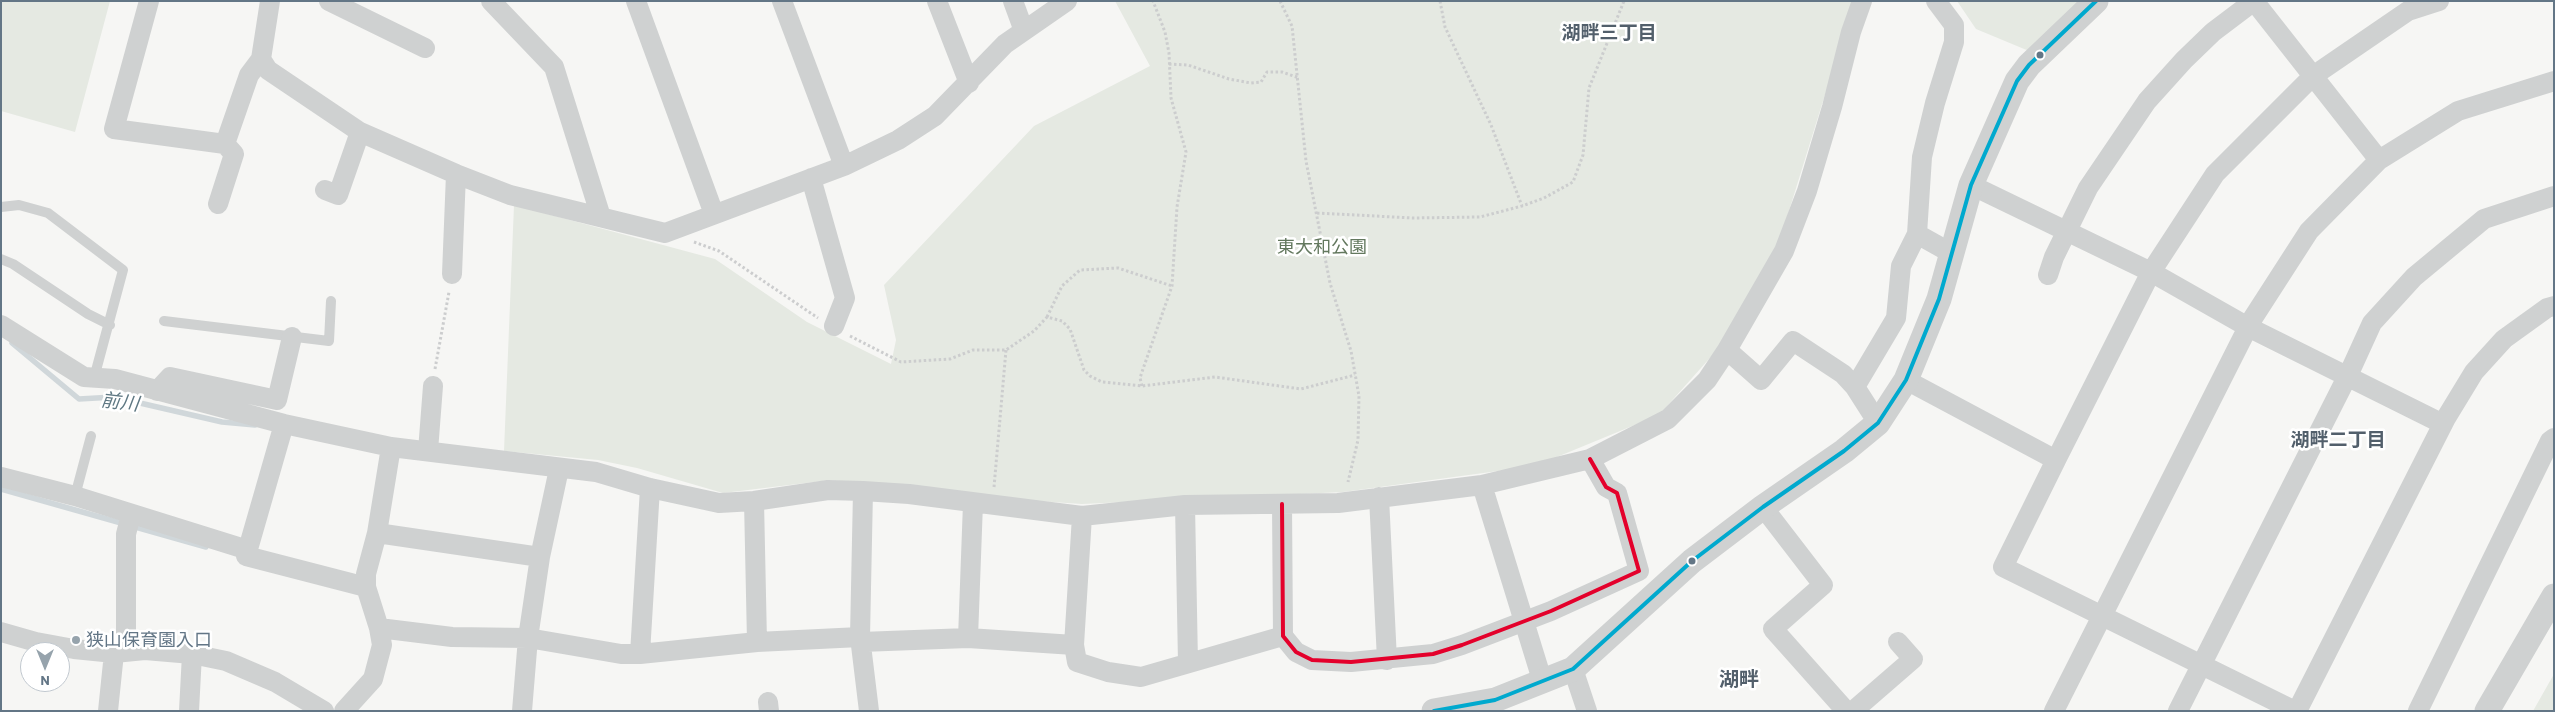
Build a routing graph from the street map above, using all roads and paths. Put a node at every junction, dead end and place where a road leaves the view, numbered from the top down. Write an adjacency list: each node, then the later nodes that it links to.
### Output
1 (149, 1): 28 (street)
2 (270, 1): 21 (street)
3 (329, 1): 20 (street)
4 (491, 1): 41 (street)
5 (636, 1): 40 (street)
6 (782, 1): 30 (street)
7 (937, 1): 26 (street)
8 (1013, 1): 19 (street)
9 (1067, 1): 19 (street)
10 (1153, 1): 22 (path)
11 (1280, 1): 24 (path)
12 (1440, 1): 37 (path)
13 (1624, 1): 37 (path)
14 (1862, 1): 61 (street)
15 (1936, 1): 44 (street)
16 (2096, 1): 33 (street)
17 (2254, 1): 23 (street); 42 (street)
18 (2439, 1): 23 (street)
19 (1024, 32): 26 (street)
20 (425, 48)
21 (261, 59): 27 (street); 28 (street)
22 (1169, 64): 24 (path); 50 (path)
23 (2313, 76): 29 (street); 47 (street)
24 (1299, 78): 39 (path)
25 (2554, 81): 29 (street)
26 (970, 83): 30 (street)
27 (360, 132): 31 (street); 34 (street)
28 (225, 144): 36 (street)
29 (2378, 160): 58 (street)
30 (844, 166): 32 (street)
31 (456, 174): 41 (street); 48 (street)
32 (811, 178): 40 (street); 57 (street)
33 (1971, 185): 42 (street); 45 (street)
34 (325, 190)
35 (2554, 196): 63 (street)
36 (218, 204)
37 (1522, 206): 39 (path)
38 (1, 207): 56 (lane)
39 (1317, 213): 62 (path)
40 (714, 214): 43 (street)
41 (601, 217): 43 (street)
42 (2066, 231): 47 (street); 49 (street)
43 (665, 233): 57 (path)
44 (1916, 234): 45 (street); 68 (street)
45 (1951, 254): 65 (street)
46 (1, 259): 56 (lane)
47 (2151, 272): 58 (street); 78 (street)
48 (452, 274): 66 (path)
49 (2048, 275)
50 (1172, 286): 53 (path); 67 (path)
51 (332, 301): 59 (lane)
52 (2554, 306): 72 (street)
53 (1047, 317): 60 (path); 67 (path)
54 (164, 321): 59 (lane)
55 (1, 325): 64 (street)
56 (110, 325): 64 (lane)
57 (834, 326): 60 (path)
58 (2248, 327): 63 (street); 100 (street)
59 (292, 337): 69 (street)
60 (1006, 350): 81 (path)
61 (1726, 350): 68 (street); 77 (street)
62 (1355, 375): 67 (path); 82 (path)
63 (2348, 376): 72 (street); 116 (street)
64 (94, 378): 69 (street)
65 (1906, 380): 70 (street); 78 (street)
66 (433, 386): 76 (street)
67 (1142, 386)
68 (1855, 388): 70 (street)
69 (157, 391): 71 (street)
70 (1878, 423): 92 (street)
71 (284, 424): 75 (street); 96 (street)
72 (2443, 424): 132 (street)
73 (91, 436): 86 (lane)
74 (2554, 438): 133 (street)
75 (391, 447): 76 (street); 95 (street)
76 (428, 451): 79 (street)
77 (1590, 459): 83 (street); 101 (street)
78 (2056, 460): 100 (street)
79 (559, 469): 84 (street); 97 (street)
80 (1, 477): 86 (street)
81 (995, 478)
82 (1350, 479)
83 (1482, 485): 87 (street); 101 (street)
84 (650, 488): 88 (street); 113 (street)
85 (863, 491): 88 (street); 89 (street); 107 (street)
86 (75, 496): 94 (street)
87 (1380, 497): 90 (street); 114 (street)
88 (754, 501): 108 (street)
89 (973, 503): 93 (street); 106 (street)
90 (1282, 504): 91 (street); 104 (street)
91 (1185, 505): 93 (street); 115 (street)
92 (1763, 506): 117 (street); 128 (street)
93 (1082, 516): 110 (street)
94 (129, 524): 96 (street); 111 (street)
95 (377, 532): 97 (street); 98 (street)
96 (248, 550): 98 (street)
97 (540, 557): 105 (street)
98 (366, 588): 102 (street)
99 (2554, 596): 134 (street)
100 (2103, 615): 116 (street); 130 (street)
101 (1522, 621): 114 (street); 118 (street)
102 (379, 628): 105 (street); 123 (street)
103 (1, 632): 111 (street)
104 (1283, 636): 114 (street); 115 (street)
105 (528, 638): 113 (street); 124 (street)
106 (968, 638): 107 (street); 110 (street)
107 (860, 640): 108 (street); 125 (street)
108 (757, 642): 113 (street)
109 (1898, 642): 129 (street)
110 (1074, 645): 115 (street)
111 (120, 652): 112 (street); 120 (street)
112 (192, 654): 121 (street); 122 (street)
113 (640, 654)
114 (1387, 660)
115 (1188, 663)
116 (2202, 663): 131 (street); 132 (street)
117 (1573, 669): 118 (street); 127 (street)
118 (1542, 683): 119 (street)
119 (1496, 705): 126 (street)
120 (108, 711)
121 (189, 711)
122 (324, 711)
123 (344, 711)
124 (522, 711)
125 (868, 711)
126 (1434, 711)
127 (1588, 711)
128 (1846, 711)
129 (1853, 711)
130 (2054, 711)
131 (2178, 711)
132 (2296, 711)
133 (2418, 711)
134 (2486, 711)

